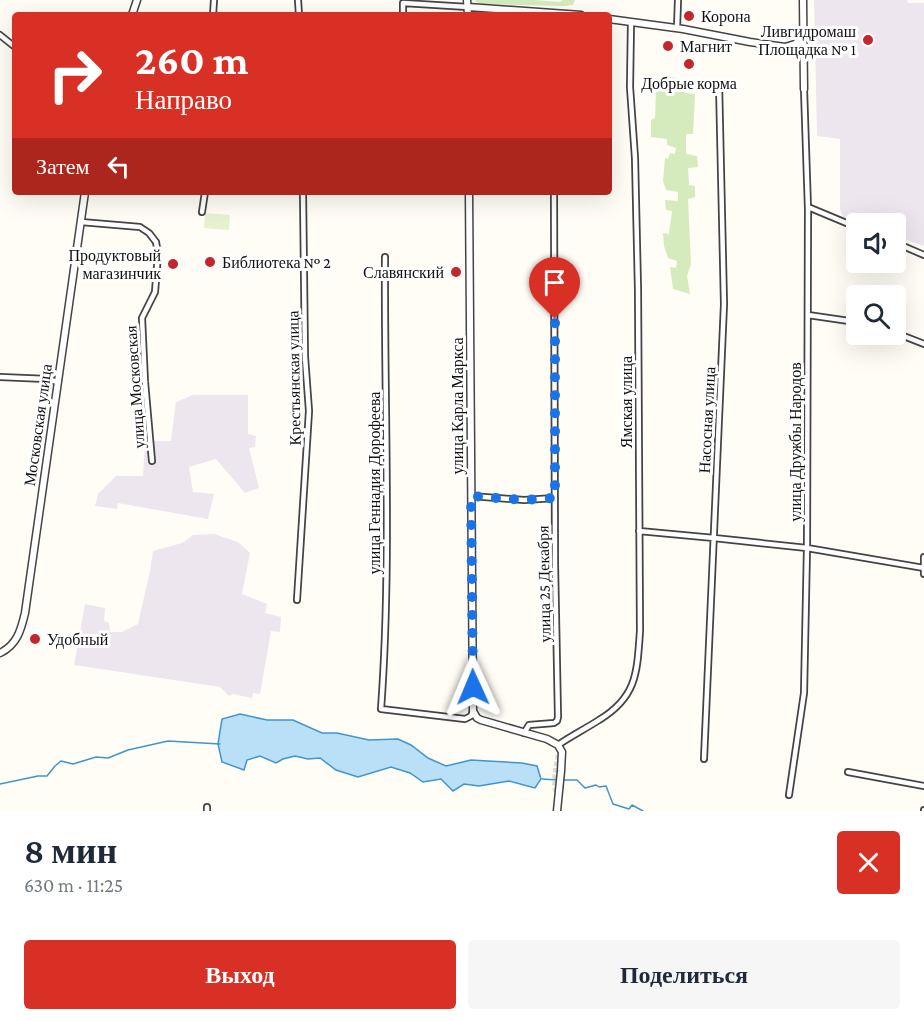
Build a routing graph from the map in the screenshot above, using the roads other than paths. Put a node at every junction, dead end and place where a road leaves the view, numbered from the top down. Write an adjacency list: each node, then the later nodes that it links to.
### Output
1 (678, 0): 8 (street)
2 (803, 0): 10 (street)
3 (467, 3): 4 (street); 5 (street)
4 (403, 12)
5 (552, 12)
6 (612, 19): 7 (street)
7 (631, 22): 8 (street); 37 (street, Ямская улица)
8 (677, 28): 12 (street)
9 (0, 35): 11 (street)
10 (803, 38): 12 (street); 13 (street)
11 (12, 45)
12 (786, 46): 13 (street)
13 (803, 57): 15 (street)
14 (719, 83): 38 (street, Насосная улица)
15 (804, 88): 21 (street, улица Дружбы Народов)
16 (85, 195): 23 (street, Московская улица)
17 (205, 195): 22 (street)
18 (303, 195): 43 (street, Крестьянская улица)
19 (470, 195): 35 (street, улица Карла Маркса)
20 (554, 195): 36 (street, улица 25 Декабря)
21 (808, 207): 24 (street); 28 (street, улица Дружбы Народов)
22 (202, 212)
23 (81, 222): 33 (street, Московская улица); 34 (street, улица Московская)
24 (846, 223)
25 (906, 247): 26 (street)
26 (924, 255)
27 (385, 257): 45 (street, улица Геннадия Дорофеева)
28 (808, 315): 29 (street); 39 (street, улица Дружбы Народов)
29 (846, 321)
30 (906, 337): 31 (street)
31 (924, 344)
32 (0, 377): 33 (street)
33 (58, 382): 44 (street, Московская улица)
34 (152, 461)
35 (471, 496): 36 (street); 45 (street, улица Карла Маркса)
36 (555, 498): 46 (street, улица 25 Декабря)
37 (639, 531): 38 (street); 47 (street, Ямская улица)
38 (714, 538): 39 (street); 48 (street, Насосная улица)
39 (807, 548): 41 (street); 51 (street, улица Дружбы Народов)
40 (924, 557): 41 (street)
41 (924, 568): 42 (street)
42 (924, 574)
43 (297, 600)
44 (0, 653)
45 (473, 711): 46 (street)
46 (524, 733): 47 (street)
47 (560, 748): 52 (street)
48 (705, 759)
49 (848, 772): 50 (street)
50 (924, 786)
51 (789, 795)
52 (557, 808)

